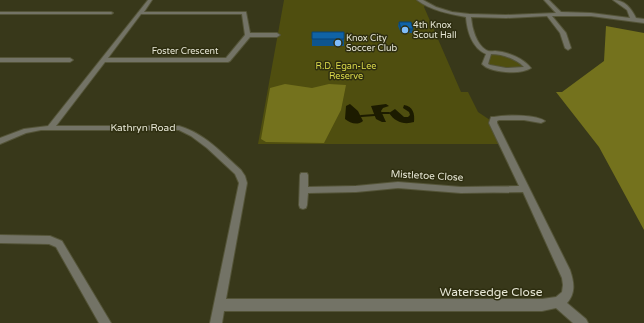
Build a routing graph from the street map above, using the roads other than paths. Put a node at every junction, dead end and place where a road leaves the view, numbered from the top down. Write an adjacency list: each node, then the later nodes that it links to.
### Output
1 (150, 0): 7 (street)
2 (419, 0): 10 (street)
3 (546, 0): 9 (street)
4 (615, 0): 11 (street)
5 (0, 13): 6 (street)
6 (110, 13)
7 (140, 13): 13 (street); 19 (street)
8 (548, 14): 9 (street); 10 (street); 15 (street)
9 (560, 14): 11 (street)
10 (468, 16): 16 (street)
11 (634, 20): 12 (street)
12 (644, 21)
13 (248, 35): 14 (street); 19 (street, Foster Crescent)
14 (278, 35)
15 (568, 48)
16 (489, 53): 16 (street)
17 (0, 60): 18 (street)
18 (70, 60)
19 (103, 60): 21 (street)
20 (541, 121): 24 (street)
21 (50, 128): 22 (street, Kathryn Road); 29 (street, Kathryn Road)
22 (0, 141)
23 (304, 175): 25 (street)
24 (525, 189): 25 (street, Mistletoe Close); 28 (street)
25 (304, 190): 26 (street)
26 (303, 205)
27 (0, 239): 30 (street)
28 (558, 303): 29 (street, Watersedge Close); 32 (street)
29 (220, 305): 31 (street, Kathryn Road)
30 (105, 323)
31 (216, 323)
32 (582, 323)

